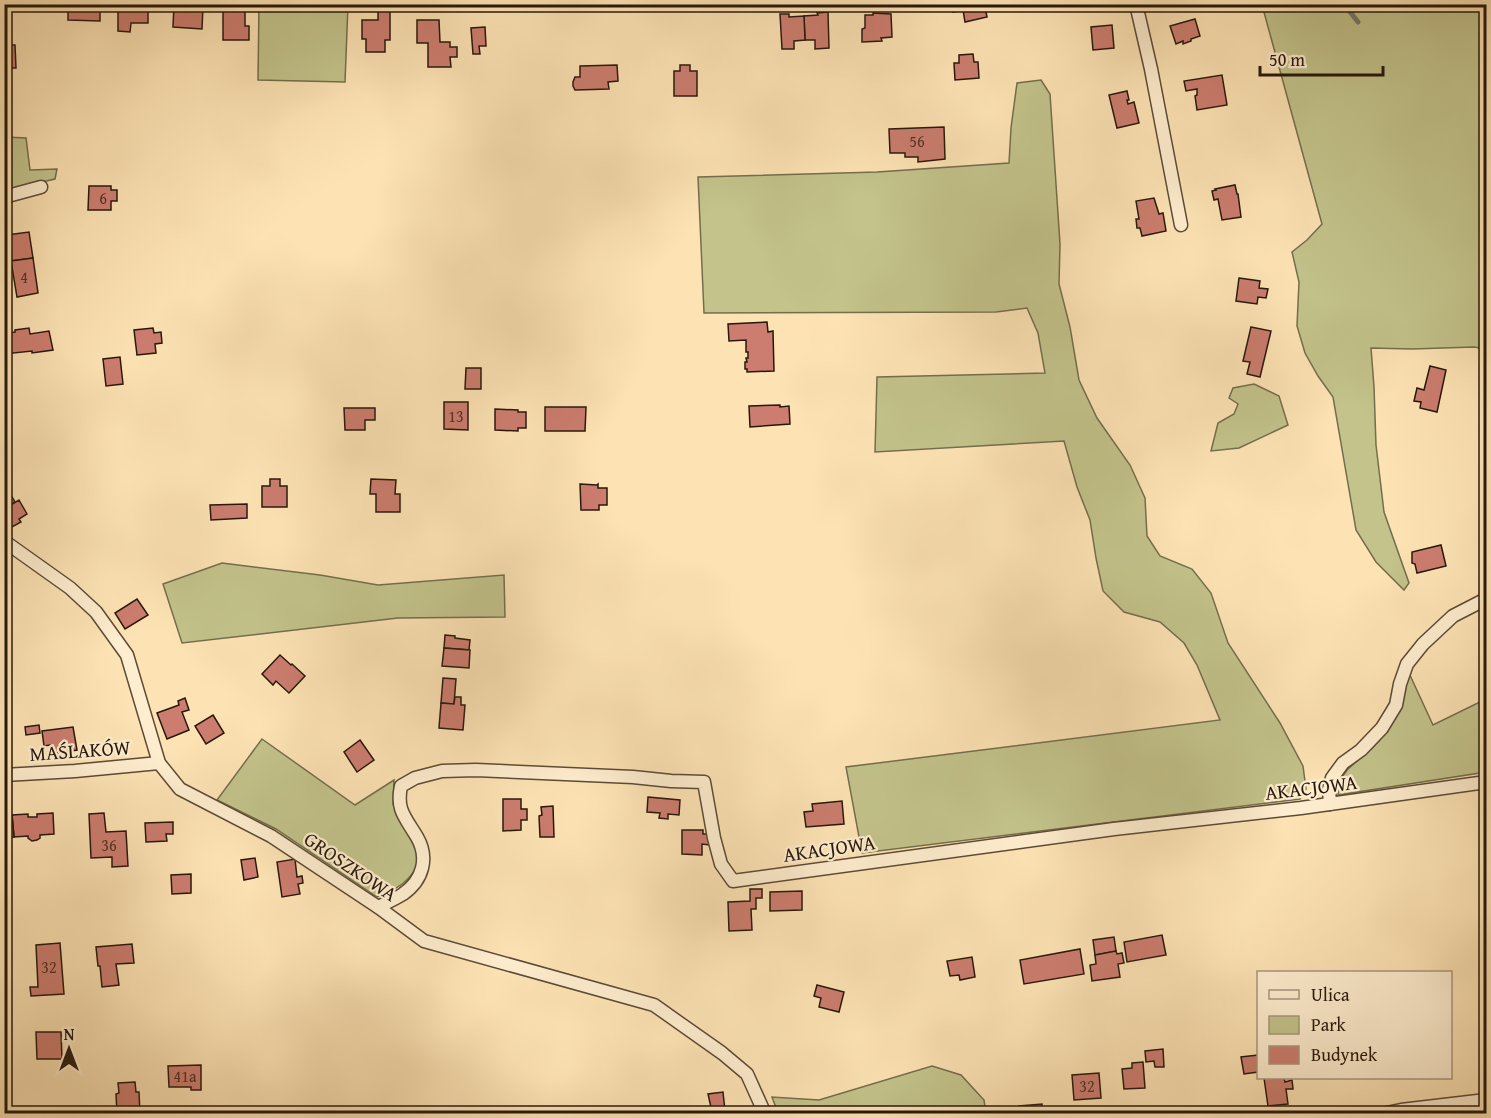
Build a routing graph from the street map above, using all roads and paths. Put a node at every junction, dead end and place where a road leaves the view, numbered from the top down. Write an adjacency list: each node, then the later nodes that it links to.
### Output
1 (1136, 4): 4 (street)
2 (41, 187): 3 (street)
3 (4, 197)
4 (1181, 225)
5 (4, 541): 7 (street, GROSZKOWA)
6 (1486, 599): 10 (street)
7 (159, 763): 8 (street, MAŚLAKÓW); 11 (street, GROSZKOWA)
8 (4, 775)
9 (1486, 782): 10 (street, AKACJOWA)
10 (1330, 804): 11 (street, AKACJOWA)
11 (378, 907): 13 (street, GROSZKOWA)
12 (1486, 1101): 14 (street)
13 (765, 1113)
14 (1382, 1113)

